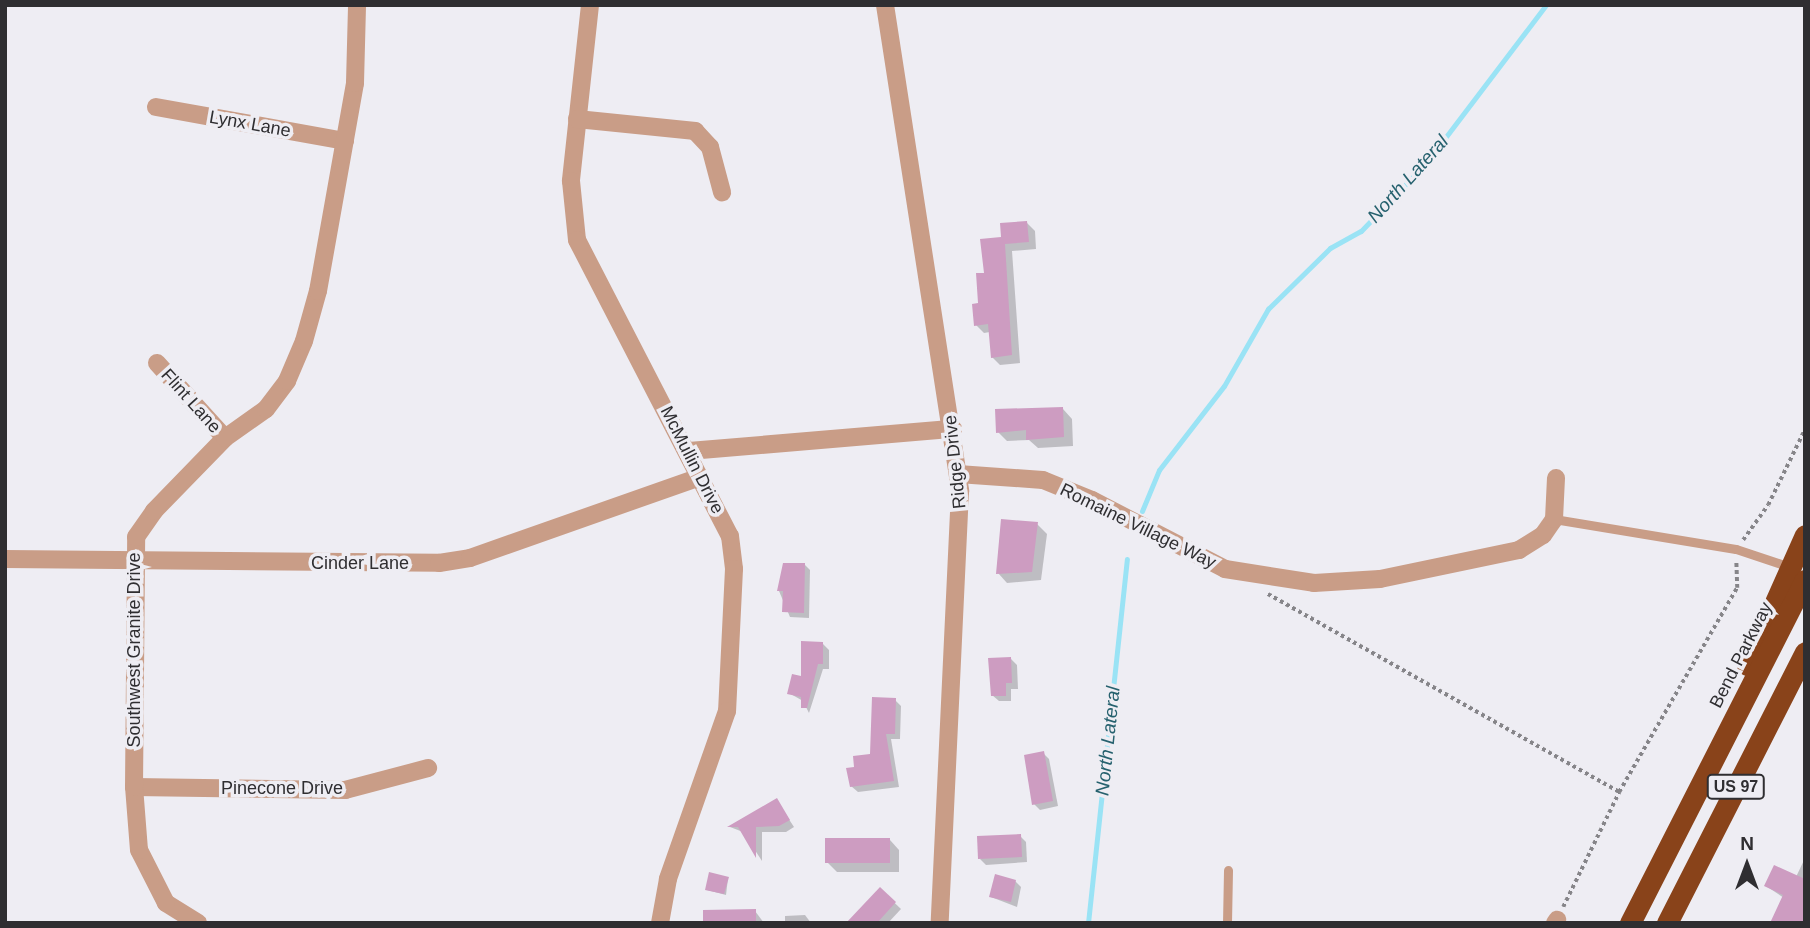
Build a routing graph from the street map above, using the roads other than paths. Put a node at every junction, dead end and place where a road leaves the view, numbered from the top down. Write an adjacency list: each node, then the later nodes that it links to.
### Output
1 (357, 5): 6 (street, Southwest Granite Drive)
2 (590, 5): 5 (street, McMullin Drive)
3 (885, 5): 9 (street, Ridge Drive)
4 (156, 107): 6 (street, Lynx Lane)
5 (577, 119): 7 (street); 11 (street, McMullin Drive)
6 (345, 141): 10 (street, Southwest Granite Drive)
7 (722, 192)
8 (157, 363): 10 (street, Flint Lane)
9 (953, 429): 11 (street); 12 (street, Ridge Drive)
10 (225, 438): 18 (street, Southwest Granite Drive)
11 (689, 451): 13 (street, McMullin Drive)
12 (958, 474): 15 (street, Romaine Village Way); 26 (street, Ridge Drive)
13 (700, 477): 18 (street, Cinder Lane); 25 (street, McMullin Drive)
14 (1556, 478): 15 (street)
15 (1553, 519): 19 (lane)
16 (1805, 535): 19 (highway)
17 (5, 559): 18 (street, Cinder Lane)
18 (132, 563): 22 (street, Southwest Granite Drive)
19 (1797, 574): 28 (highway, US 97)
20 (1805, 652): 29 (highway, US 97)
21 (428, 768): 22 (street, Pinecone Drive)
22 (134, 787): 24 (street, Southwest Granite Drive)
23 (1228, 870): 27 (lane)
24 (198, 923)
25 (660, 923)
26 (940, 923)
27 (1227, 923)
28 (1630, 923)
29 (1667, 923)

